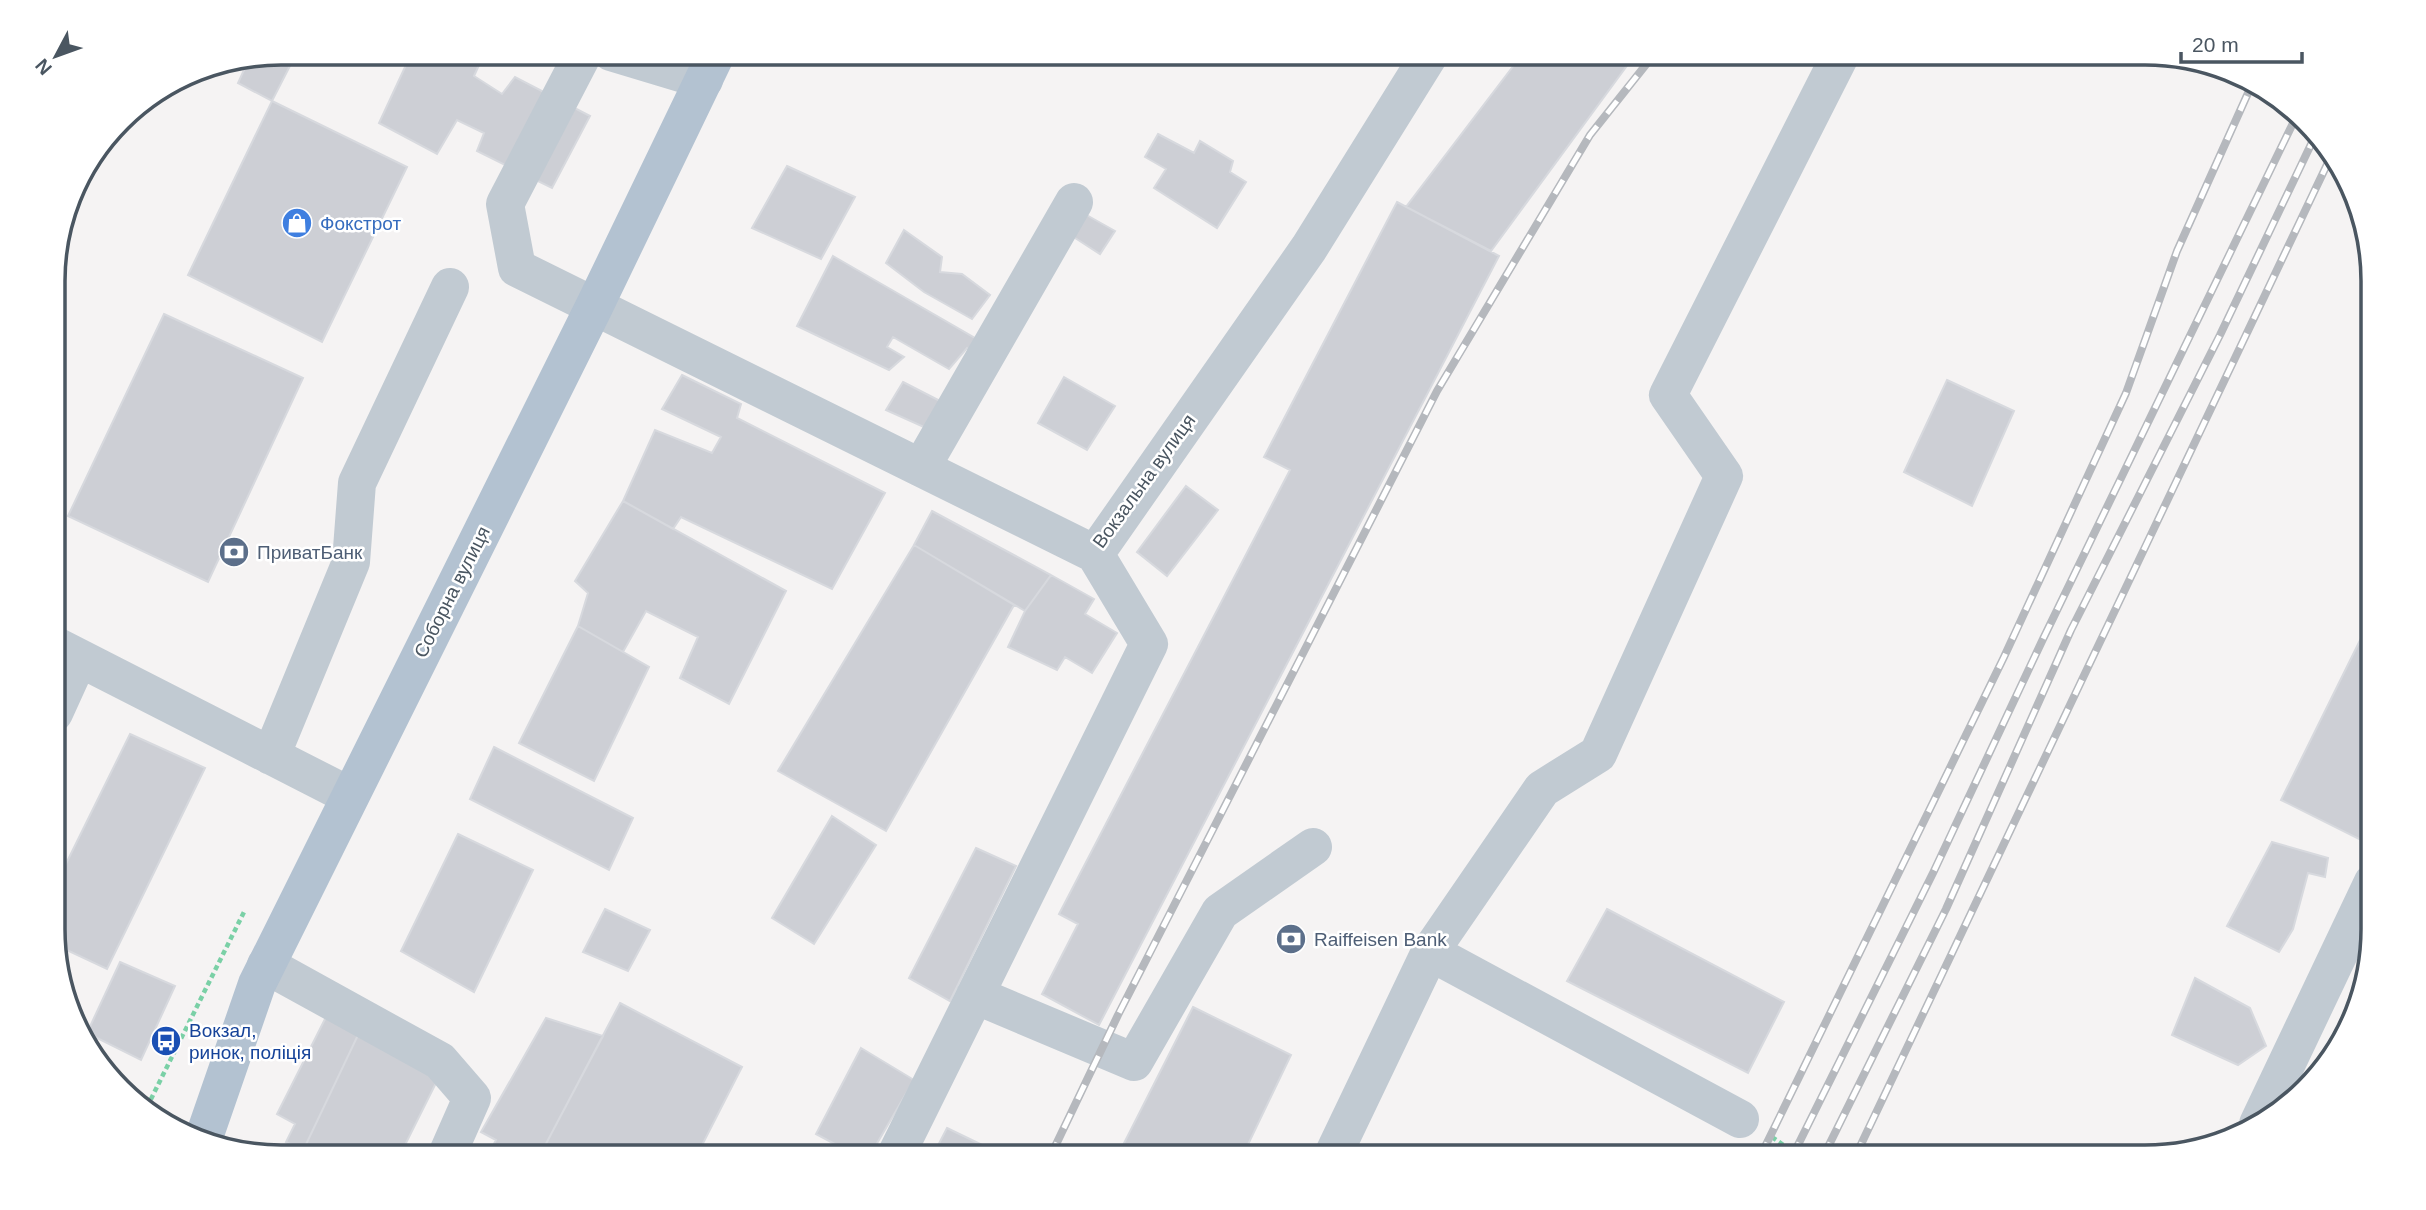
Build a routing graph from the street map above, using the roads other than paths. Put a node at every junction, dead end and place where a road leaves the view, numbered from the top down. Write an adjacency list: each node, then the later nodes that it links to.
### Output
1 (577, 65): 7 (street, Вокзальна вулиця)
2 (1424, 65): 9 (street, Вокзальна вулиця)
3 (1835, 65): 15 (street)
4 (710, 66): 7 (main road, Соборна вулиця)
5 (1074, 202): 8 (street)
6 (450, 287): 11 (street)
7 (594, 307): 8 (street, Вокзальна вулиця); 12 (main road, Соборна вулиця)
8 (921, 468): 9 (street, Вокзальна вулиця)
9 (1096, 554): 17 (street)
10 (66, 652): 11 (street)
11 (271, 756): 12 (street)
12 (350, 796): 16 (main road, Соборна вулиця)
13 (1312, 847): 17 (street)
14 (2361, 907): 18 (street)
15 (1430, 951): 19 (street); 23 (street)
16 (266, 965): 20 (main road, Соборна вулиця); 21 (street)
17 (975, 995): 22 (street)
18 (2265, 1109)
19 (1740, 1119)
20 (206, 1132)
21 (451, 1145)
22 (901, 1145)
23 (1338, 1145)

